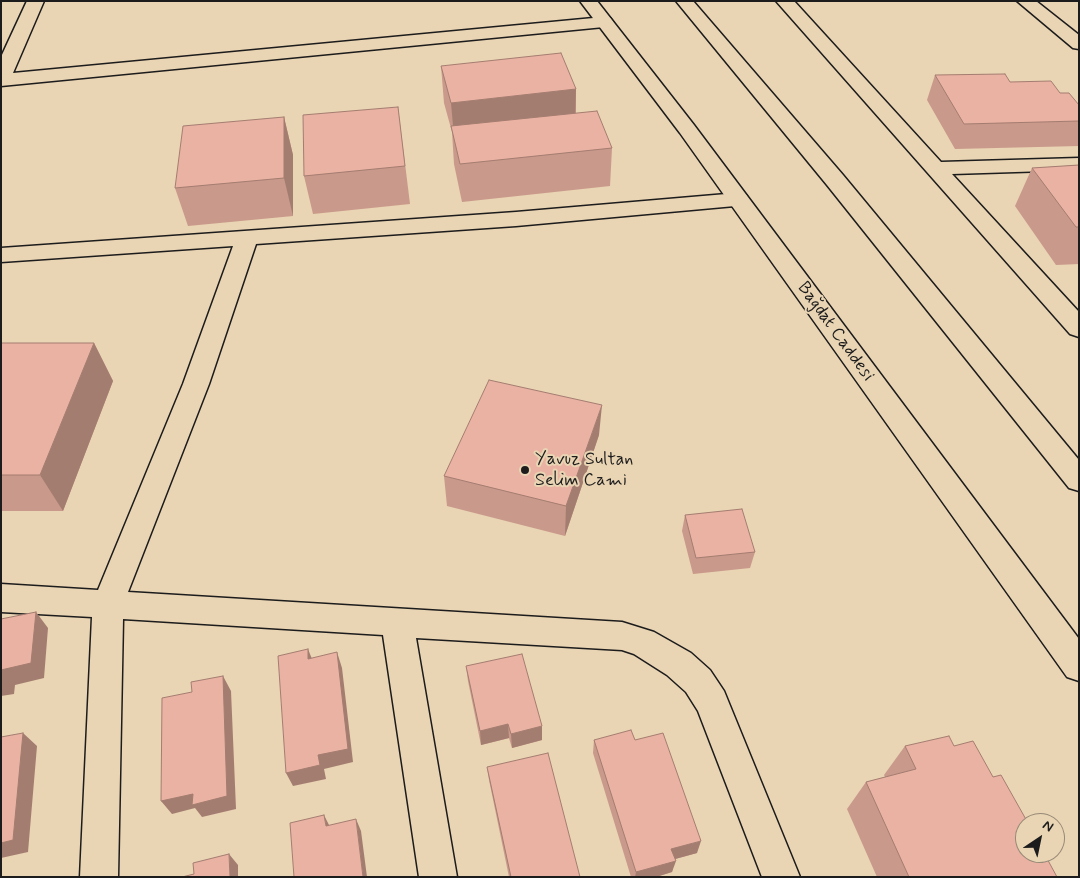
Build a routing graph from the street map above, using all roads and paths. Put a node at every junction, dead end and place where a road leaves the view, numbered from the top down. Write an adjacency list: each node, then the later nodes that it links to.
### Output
1 (36, 1): 8 (street)
2 (588, 1): 6 (street, Bağdat Caddesi)
3 (684, 1): 15 (street)
4 (784, 1): 10 (street)
5 (1025, 1): 7 (street)
6 (604, 22): 8 (street); 11 (street, Bağdat Caddesi)
7 (1079, 44)
8 (1, 79)
9 (1079, 164): 10 (street)
10 (935, 168): 14 (street)
11 (738, 200): 12 (street); 19 (street, Bağdat Caddesi)
12 (247, 238): 13 (street); 17 (street)
13 (1, 255)
14 (1079, 328)
15 (1079, 480)
16 (1, 598): 17 (street)
17 (108, 604): 18 (street); 20 (street)
18 (397, 622): 21 (street); 22 (street)
19 (1079, 666)
20 (99, 877)
21 (438, 877)
22 (781, 877)

